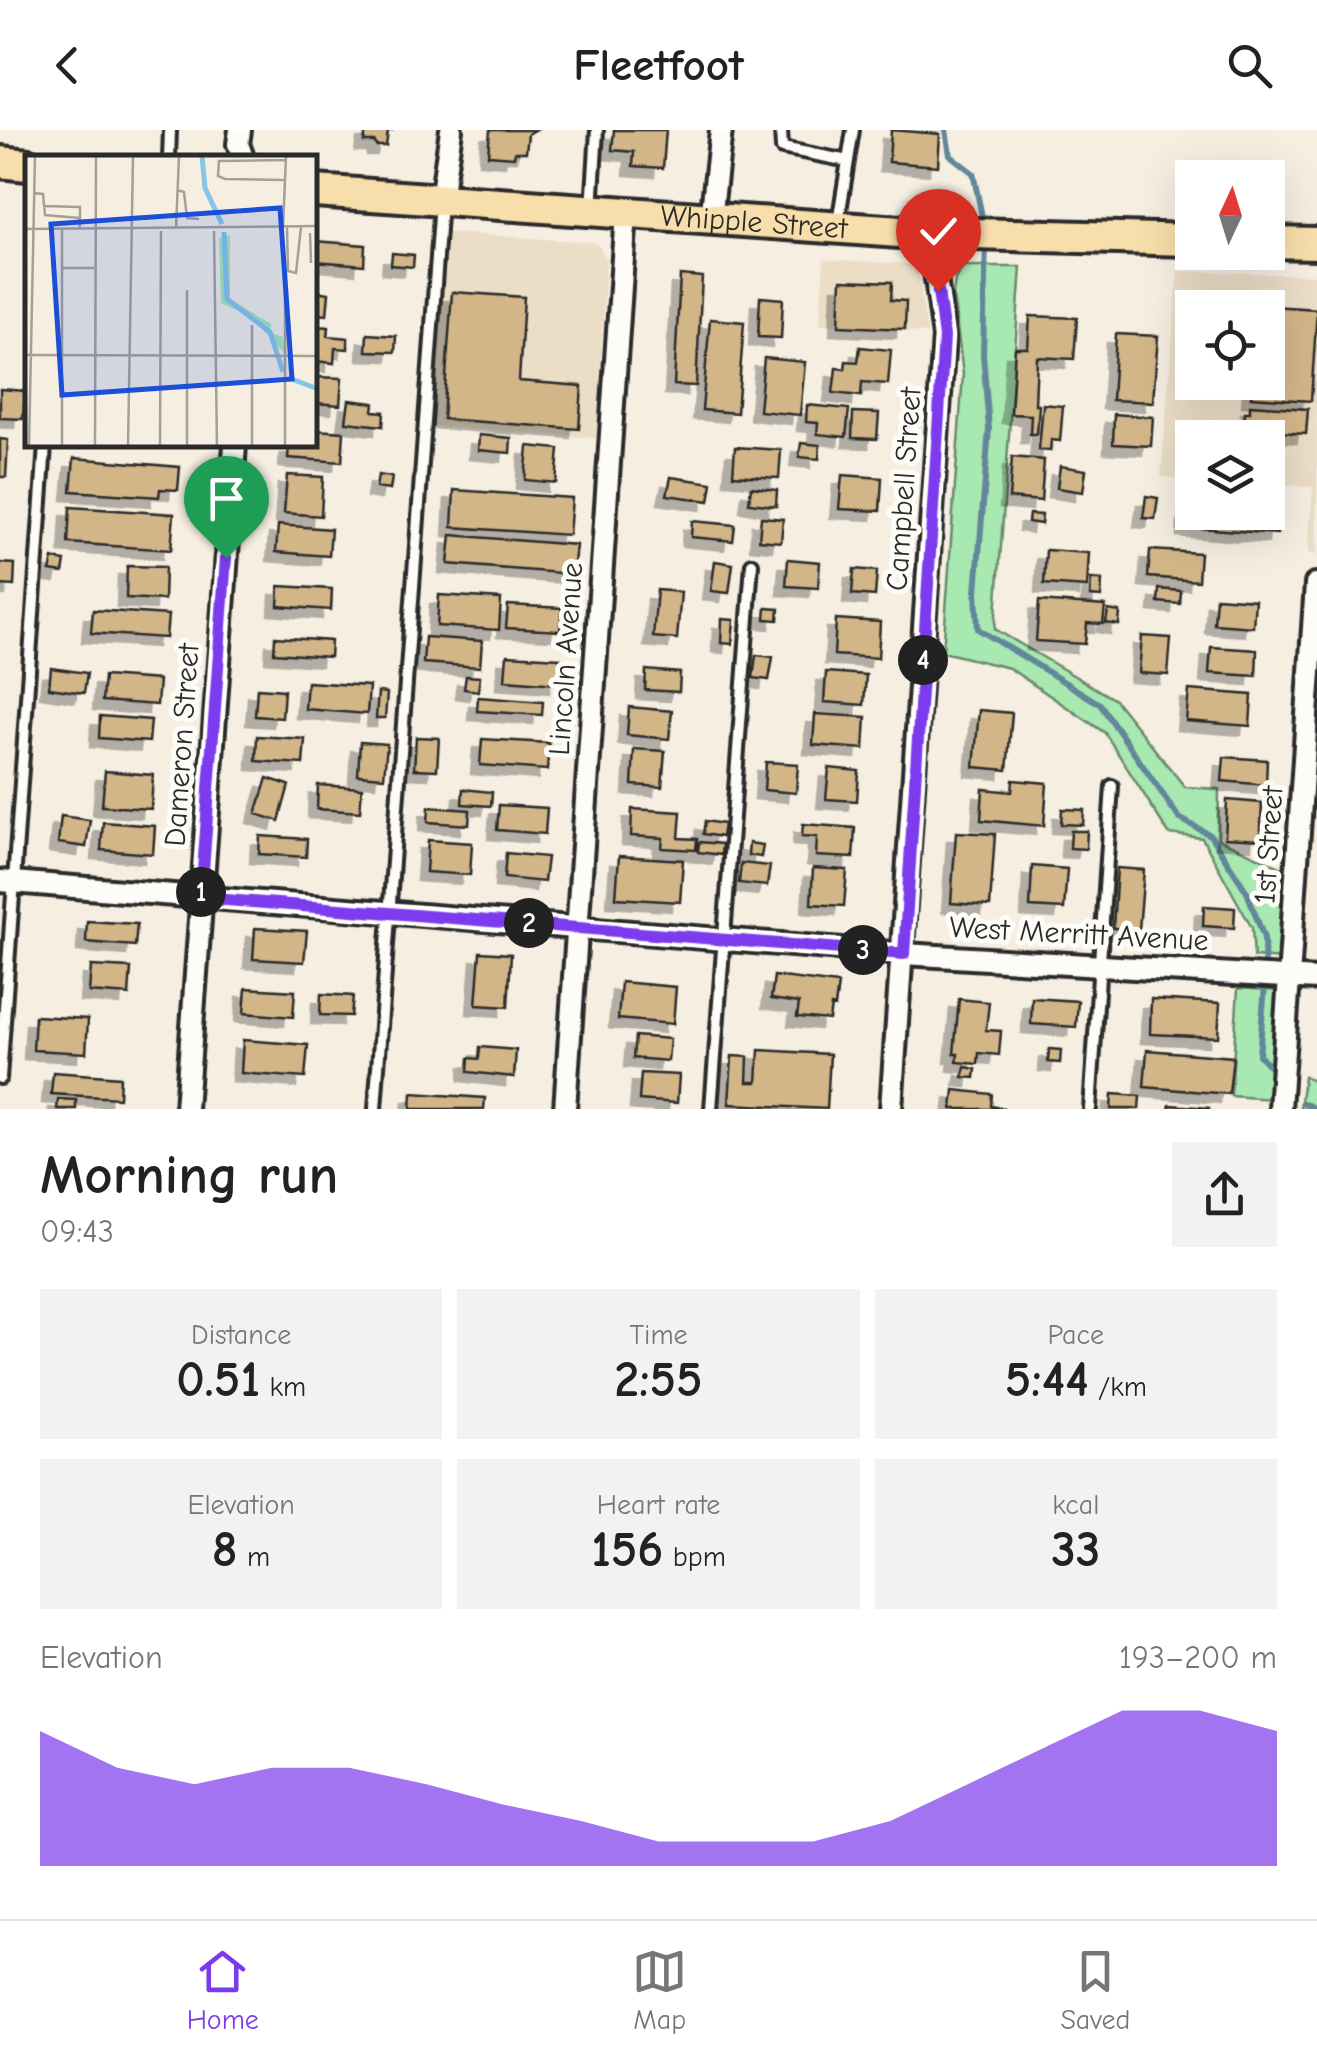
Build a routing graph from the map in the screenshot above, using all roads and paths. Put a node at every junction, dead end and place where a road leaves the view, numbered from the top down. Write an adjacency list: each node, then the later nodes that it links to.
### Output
1 (170, 130): 8 (lane)
2 (240, 130): 9 (street)
3 (450, 130): 14 (street)
4 (597, 130): 15 (lane)
5 (721, 130): 17 (street)
6 (781, 130): 10 (lane)
7 (853, 130): 10 (lane)
8 (169, 155)
9 (242, 155)
10 (848, 161): 18 (lane)
11 (0, 162): 12 (main road)
12 (25, 165)
13 (318, 191): 14 (main road, Whipple Street)
14 (441, 200): 15 (main road, Whipple Street); 30 (lane)
15 (592, 211): 16 (main road, Whipple Street)
16 (626, 213): 17 (main road, Whipple Street); 31 (street, Lincoln Avenue)
17 (711, 220): 18 (main road, Whipple Street)
18 (837, 228): 19 (main road, Whipple Street)
19 (930, 234): 20 (main road, Whipple Street); 33 (street, Campbell Street)
20 (1175, 240)
21 (1285, 242): 22 (main road)
22 (1317, 243)
23 (45, 448): 28 (lane)
24 (235, 448): 29 (street, Dameron Street)
25 (752, 564): 32 (lane)
26 (1316, 584): 35 (street, 1st Street)
27 (1112, 786): 34 (lane)
28 (7, 882): 29 (street, West Merritt Avenue); 37 (lane)
29 (201, 898): 30 (street, West Merritt Avenue); 38 (street, Dameron Street)
30 (388, 912): 31 (street, West Merritt Avenue); 39 (lane)
31 (579, 926): 32 (street, West Merritt Avenue); 40 (street, Lincoln Avenue)
32 (723, 939): 33 (street, West Merritt Avenue); 41 (lane)
33 (904, 954): 34 (street, West Merritt Avenue); 42 (street, Campbell Street)
34 (1101, 965): 35 (street, West Merritt Avenue); 43 (lane)
35 (1286, 977): 36 (street, West Merritt Avenue); 44 (street, 1st Street)
36 (1317, 979)
37 (0, 1078)
38 (186, 1109)
39 (375, 1109)
40 (565, 1109)
41 (712, 1109)
42 (891, 1109)
43 (1090, 1109)
44 (1280, 1109)

